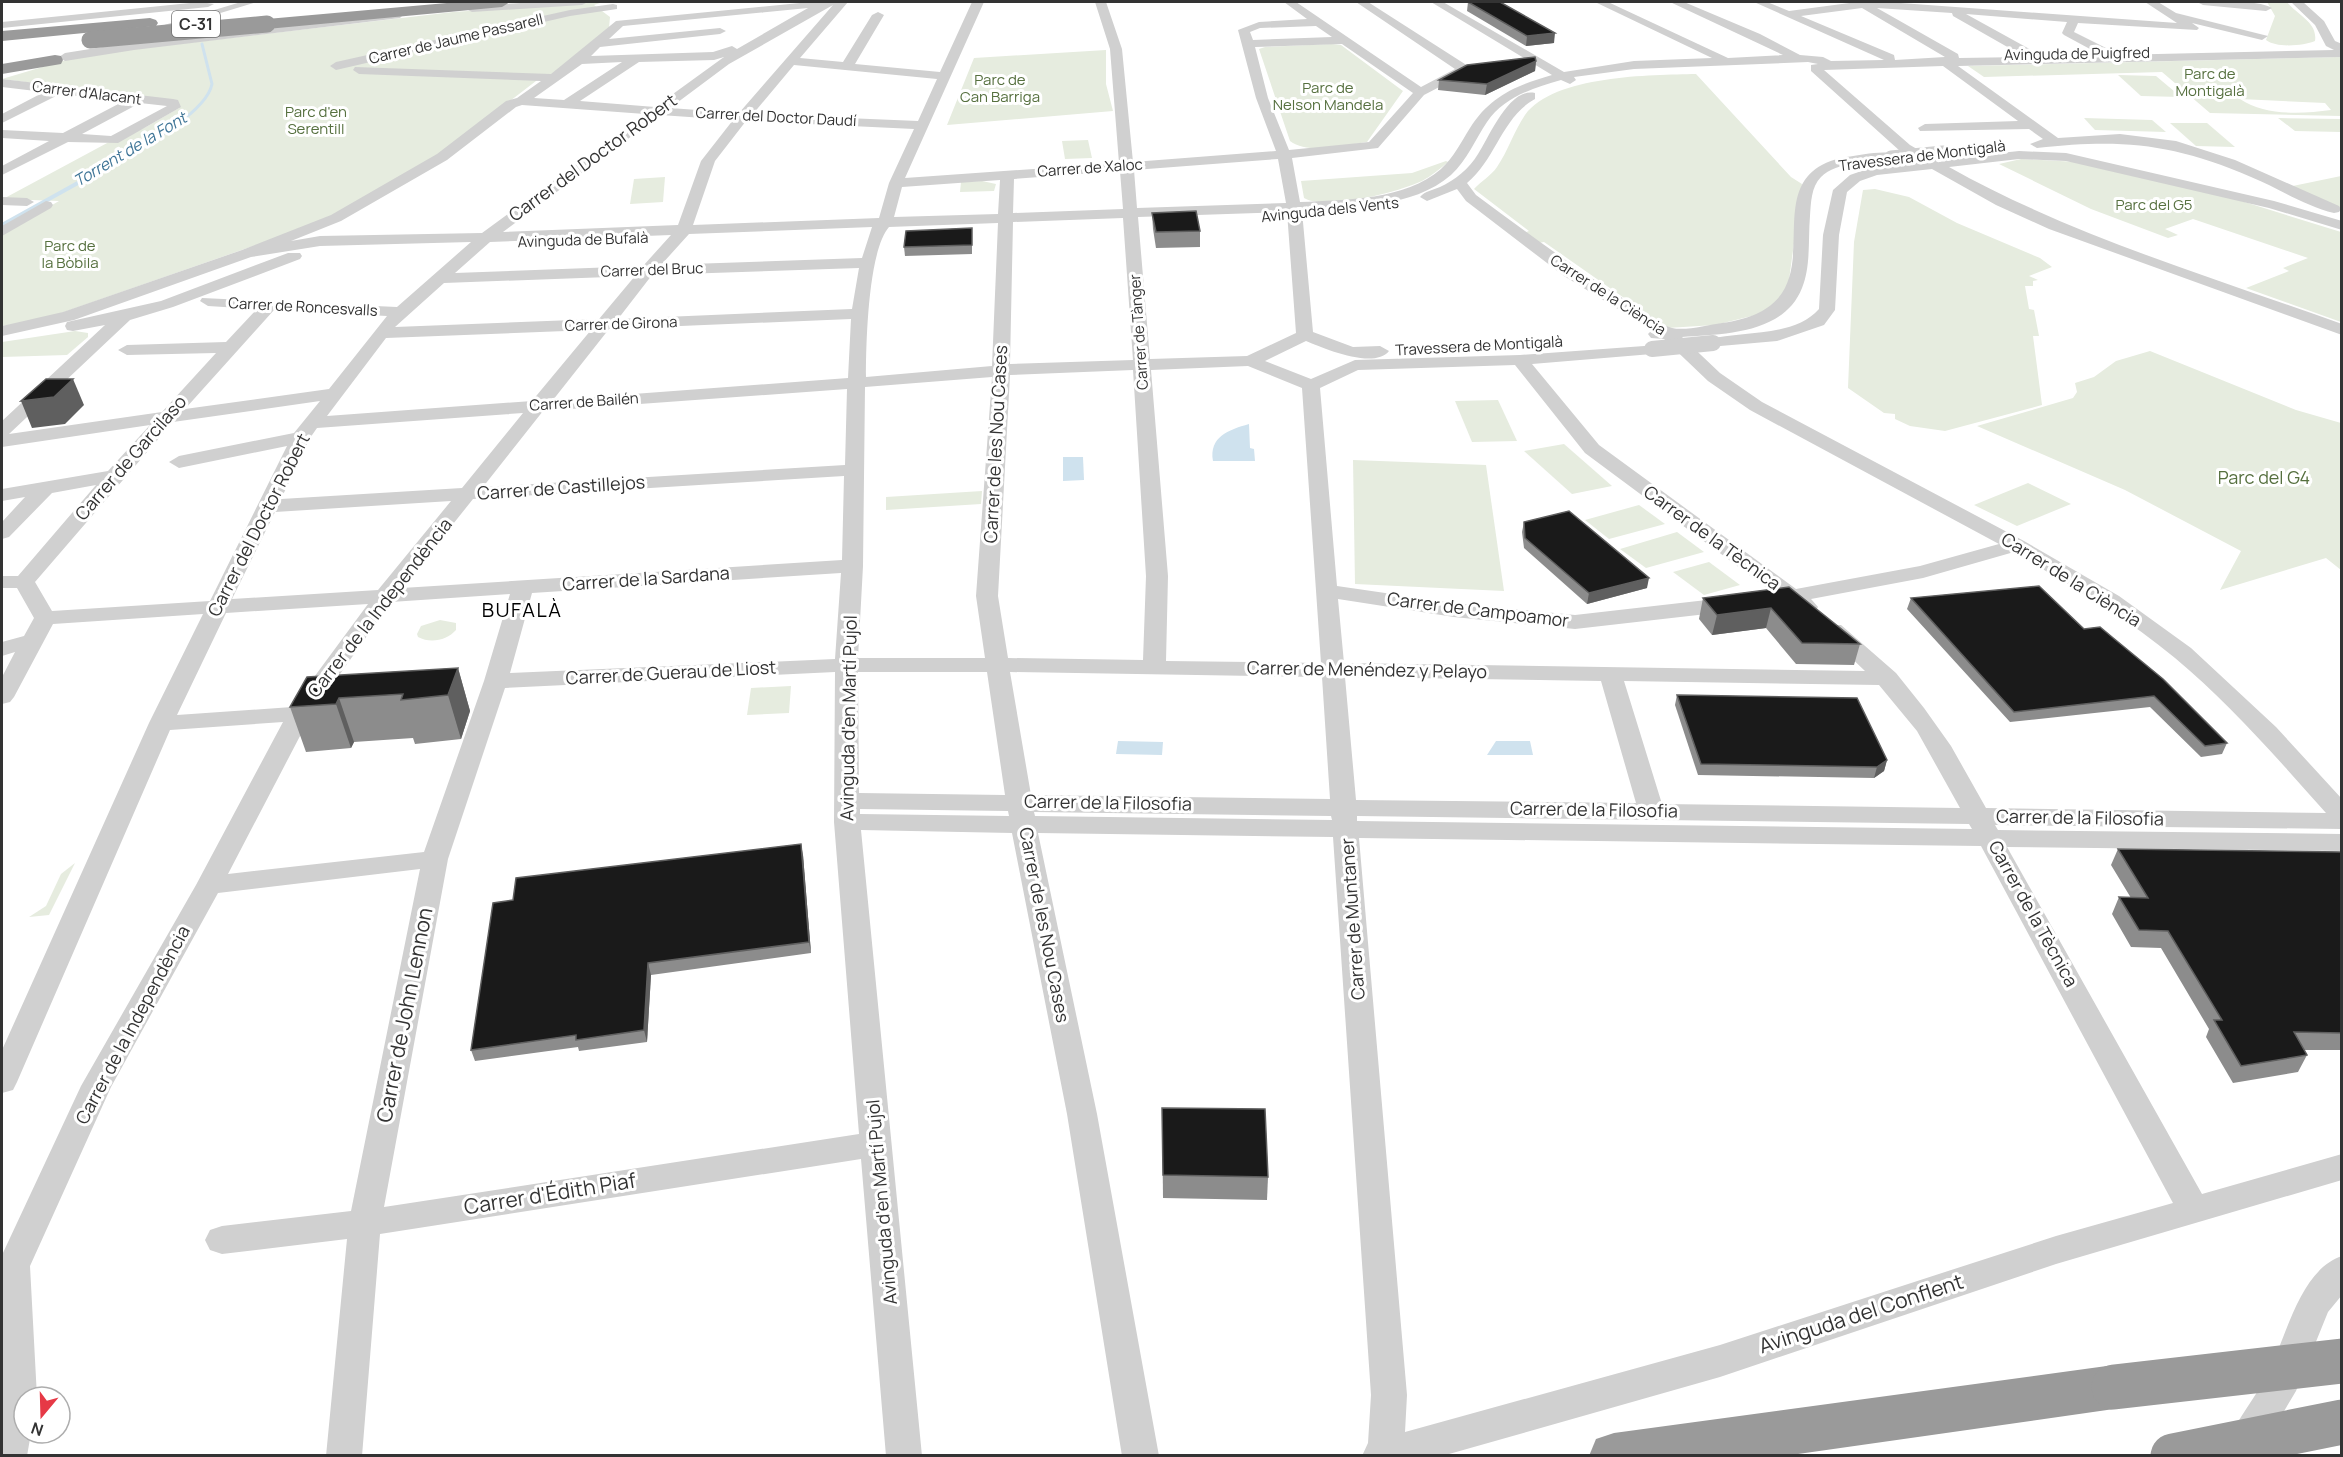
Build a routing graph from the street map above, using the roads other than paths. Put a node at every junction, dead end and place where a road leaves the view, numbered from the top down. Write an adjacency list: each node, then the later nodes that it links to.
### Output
1 (219, 2): 27 (street)
2 (245, 2): 27 (street)
3 (251, 2): 59 (street)
4 (459, 2): 37 (highway, C-31)
5 (502, 2): 28 (highway)
6 (582, 2): 30 (street)
7 (700, 2): 32 (street)
8 (842, 2): 63 (street, Carrer de la Independència)
9 (978, 2): 70 (street, Avinguda d'en Martí Pujol)
10 (1100, 2): 92 (street, Carrer de Tànger)
11 (1289, 2): 39 (street)
12 (1361, 2): 75 (street)
13 (1436, 2): 68 (street)
14 (1600, 2): 65 (street)
15 (1676, 2): 64 (street)
16 (1759, 2): 33 (street)
17 (1934, 2): 29 (street)
18 (2005, 2): 36 (street)
19 (2151, 2): 34 (street)
20 (2203, 2): 26 (street)
21 (2297, 2): 51 (street)
22 (2313, 2): 38 (street)
23 (829, 3): 32 (street); 56 (street, Carrer del Doctor Robert)
24 (1862, 3): 29 (street); 33 (street); 62 (street)
25 (611, 4): 40 (street); 71 (street, Carrer de Jaume Passarell)
26 (2264, 5): 46 (street)
27 (182, 6): 41 (street)
28 (388, 8): 30 (street); 37 (highway); 44 (street)
29 (1947, 9): 36 (street); 58 (street)
30 (422, 13): 44 (street)
31 (2073, 13): 36 (street); 42 (street); 55 (street)
32 (708, 14): 40 (street); 43 (street)
33 (1789, 14): 57 (street)
34 (2168, 14): 42 (street); 46 (street)
35 (878, 15): 66 (street)
36 (2031, 15)
37 (275, 17): 45 (highway, C-31); 48 (highway, C-31); 52 (highway, bridge)
38 (2330, 17)
39 (1320, 22): 47 (street); 50 (street)
40 (620, 23): 49 (street)
41 (2, 25)
42 (2193, 28): 54 (street)
43 (720, 32): 49 (street); 56 (street)
44 (245, 33): 59 (street)
45 (2, 36)
46 (2262, 36): 53 (street)
47 (1345, 40): 50 (street); 75 (street)
48 (2, 42)
49 (598, 44): 61 (street)
50 (1248, 44): 89 (street)
51 (2338, 45): 53 (street, Avinguda de Puigfred); 58 (street, Avinguda de Puigfred)
52 (2, 49)
53 (2274, 50): 54 (street, Avinguda de Puigfred)
54 (2235, 51): 55 (street, Avinguda de Puigfred)
55 (2108, 54): 58 (street, Avinguda de Puigfred)
56 (728, 55): 60 (street); 79 (street, Carrer del Doctor Robert)
57 (1890, 58): 62 (street, Avinguda de Puigfred); 64 (street, Avinguda de Puigfred)
58 (2037, 58): 62 (street, Avinguda de Puigfred)
59 (60, 59): 67 (highway); 69 (street)
60 (635, 59): 61 (street); 78 (street)
61 (579, 60): 71 (street)
62 (1951, 60): 64 (street, Avinguda de Puigfred); 84 (street)
63 (790, 61): 66 (street); 80 (street, Carrer de la Independència)
64 (1812, 61): 65 (street, Avinguda dels Vents); 72 (street, Avinguda dels Vents); 82 (street)
65 (1728, 62): 68 (street, Avinguda dels Vents)
66 (847, 66): 70 (street)
67 (2, 69)
68 (1560, 75): 72 (street); 100 (street, Avinguda dels Vents)
69 (2, 76)
70 (946, 76): 83 (street, Avinguda d'en Martí Pujol)
71 (554, 78): 77 (street)
72 (1575, 82): 96 (street, Avinguda dels Vents)
73 (2, 83): 74 (street, Carrer d'Alacant)
74 (59, 89): 76 (street, Carrer d'Alacant); 81 (street)
75 (1420, 92): 89 (street, Carrer de Xaloc)
76 (138, 99): 87 (street); 87 (street, Carrer d'Alacant)
77 (522, 101): 78 (street, Carrer del Doctor Daudí); 108 (street); 110 (street)
78 (567, 104): 79 (street, Carrer del Doctor Daudí)
79 (658, 110): 80 (street, Carrer del Doctor Daudí); 109 (street, Carrer del Doctor Robert)
80 (741, 117): 83 (street, Carrer del Doctor Daudí); 107 (street, Carrer de la Independència)
81 (2, 119)
82 (1873, 121): 90 (street); 91 (street)
83 (922, 125): 95 (street, Avinguda d'en Martí Pujol)
84 (2031, 125): 85 (street); 88 (street)
85 (1925, 128)
86 (2, 134): 87 (street)
87 (65, 138): 93 (street)
88 (2055, 142): 90 (street, Travessera de Montigalà); 101 (street, Travessera de Montigalà)
89 (1284, 155): 92 (street, Carrer de Xaloc); 100 (street)
90 (1939, 158): 91 (street, Travessera de Montigalà, bridge); 105 (street, Travessera de Montigalà); 126 (street); 132 (street, Travessera de Montigalà)
91 (1852, 161): 130 (street, Travessera de Montigalà)
92 (1125, 165): 94 (street, Carrer de Xaloc); 102 (street, Carrer de Tànger)
93 (2, 171)
94 (1007, 175): 95 (street, Carrer de Xaloc); 103 (street, Carrer de les Nou Cases)
95 (896, 183): 104 (street, Avinguda d'en Martí Pujol)
96 (1460, 183): 100 (street, Avinguda dels Vents); 130 (street, Carrer de la Ciència)
97 (2, 201): 98 (street)
98 (27, 202)
99 (45, 205): 106 (street)
100 (1295, 212): 102 (street, Avinguda dels Vents); 131 (street)
101 (2342, 213)
102 (1130, 217): 103 (street, Avinguda dels Vents); 139 (street, Carrer de Tànger)
103 (1005, 222): 104 (street, Avinguda dels Vents); 140 (street, Carrer de les Nou Cases)
104 (881, 226): 107 (street, Avinguda de Bufalà); 113 (street, Avinguda d'en Martí Pujol)
105 (2342, 226)
106 (2, 232)
107 (680, 234): 109 (street, Avinguda de Bufalà); 114 (street, Carrer de la Independència)
108 (320, 241): 109 (street, Avinguda de Bufalà); 110 (street); 111 (street)
109 (482, 241): 111 (street, Avinguda de Bufalà); 116 (street, Carrer del Doctor Robert)
110 (248, 253): 112 (street)
111 (290, 258): 115 (street)
112 (229, 259): 115 (street); 117 (street)
113 (867, 263): 114 (street, Carrer del Bruc); 122 (street, Avinguda d'en Martí Pujol)
114 (648, 270): 116 (street, Carrer del Bruc); 125 (street, Carrer de la Independència)
115 (250, 272): 119 (street)
116 (437, 278): 121 (street, Carrer del Doctor Robert)
117 (136, 295): 119 (street); 123 (street); 127 (street)
118 (208, 301): 120 (street, Carrer de Roncesvalls)
119 (167, 304): 123 (street); 142 (street)
120 (269, 305): 121 (street, Carrer de Roncesvalls); 134 (street, Carrer de Garcilaso)
121 (399, 312): 129 (street, Carrer del Doctor Robert)
122 (860, 314): 125 (street, Carrer de Girona); 141 (street, Avinguda d'en Martí Pujol)
123 (124, 316): 124 (street); 128 (street)
124 (86, 324): 128 (street); 133 (street)
125 (606, 324): 129 (street, Carrer de Girona); 145 (street, Carrer de la Independència)
126 (2342, 330)
127 (2, 331)
128 (106, 333): 142 (street)
129 (383, 333): 144 (street, Carrer del Doctor Robert)
130 (1668, 333): 136 (street, Travessera de Montigalà); 146 (street, Carrer de la Ciència)
131 (1305, 335): 136 (street); 138 (street)
132 (1777, 336): 137 (street, Travessera de Montigalà, bridge); 146 (street, Carrer de la Ciència)
133 (2, 337)
134 (231, 347): 135 (street); 147 (street, Carrer de Garcilaso)
135 (127, 350)
136 (1353, 358): 137 (street, Travessera de Montigalà); 143 (street)
137 (1520, 360): 166 (street, Carrer de la Tècnica)
138 (1250, 361): 139 (street, Carrer de Bailén); 143 (street)
139 (1141, 364): 140 (street, Carrer de Bailén); 173 (street, Carrer de Tànger)
140 (1001, 371): 141 (street, Carrer de Bailén); 171 (street, Carrer de les Nou Cases)
141 (856, 381): 145 (street, Carrer de Bailén); 152 (street, Avinguda d'en Martí Pujol)
142 (54, 383): 149 (street)
143 (1311, 385): 164 (street, Carrer de Muntaner)
144 (336, 393): 147 (street); 148 (street, Carrer del Doctor Robert)
145 (539, 405): 148 (street, Carrer de Bailén); 155 (street, Carrer de la Independència)
146 (1756, 406): 159 (street, Carrer de la Ciència)
147 (165, 419): 150 (street); 153 (street, Carrer de Garcilaso)
148 (306, 430): 151 (street, Carrer de Bailén); 157 (street, Carrer del Doctor Robert)
149 (2, 431)
150 (2, 441)
151 (179, 462)
152 (854, 470): 155 (street, Carrer de Castillejos); 160 (street, Avinguda d'en Martí Pujol)
153 (115, 476): 154 (street); 162 (street, Carrer de Garcilaso)
154 (45, 488): 156 (street); 158 (street)
155 (468, 494): 157 (street, Carrer de Castillejos); 165 (street, Carrer de la Independència)
156 (2, 495)
157 (267, 506): 167 (street, Carrer del Doctor Robert)
158 (2, 533)
159 (2017, 545): 166 (street, Carrer de Campoamor); 184 (street, Carrer de la Ciència)
160 (852, 566): 163 (street, Carrer de la Sardana); 172 (street, Avinguda d'en Martí Pujol)
161 (2, 582): 162 (street)
162 (24, 582): 168 (street)
163 (523, 587): 165 (street, Carrer de la Sardana); 177 (street, Carrer de John Lennon)
164 (1327, 591): 166 (street, Carrer de Campoamor); 174 (street, Carrer de Muntaner)
165 (384, 597): 167 (street, Carrer de la Sardana); 179 (street, Carrer de la Independència)
166 (1795, 597): 176 (street, Carrer de la Tècnica)
167 (217, 607): 168 (street, Carrer de la Sardana); 180 (street, Carrer del Doctor Robert)
168 (45, 618): 169 (street)
169 (31, 641): 170 (street); 178 (street)
170 (2, 649)
171 (999, 665): 172 (street, Carrer de Menéndez y Pelayo); 173 (street, Carrer de Menéndez y Pelayo); 183 (street, Carrer de les Nou Cases)
172 (846, 666): 177 (street, Carrer de Guerau de Liost); 182 (street, Avinguda d'en Martí Pujol)
173 (1154, 667): 174 (street, Carrer de Menéndez y Pelayo)
174 (1333, 670): 175 (street, Carrer de Menéndez y Pelayo); 185 (street, Carrer de Muntaner)
175 (1610, 673): 176 (street, Carrer de Menéndez y Pelayo); 181 (street)
176 (1888, 678): 187 (street, Carrer de la Tècnica)
177 (496, 681): 189 (street, Carrer de John Lennon)
178 (2, 697)
179 (299, 714): 180 (street); 190 (street, Carrer de la Independència)
180 (161, 723): 191 (street, Carrer del Doctor Robert)
181 (1651, 811): 185 (street, Carrer de la Filosofia); 187 (street, Carrer de la Filosofia)
182 (847, 812): 183 (street, Carrer de la Filosofia); 192 (street, Avinguda d'en Martí Pujol)
183 (1021, 813): 185 (street, Carrer de la Filosofia); 205 (street, Carrer de les Nou Cases)
184 (2342, 815)
185 (1346, 818): 187 (street, Carrer de la Filosofia); 206 (street, Carrer de Muntaner)
186 (2342, 821): 187 (street, Carrer de la Filosofia)
187 (1986, 828): 188 (street, Carrer de la Filosofia); 194 (street, Carrer de la Tècnica)
188 (2342, 843)
189 (435, 859): 190 (street); 195 (street, Carrer de John Lennon)
190 (209, 885): 197 (street, Carrer de la Independència)
191 (2, 1082)
192 (877, 1144): 195 (street, Carrer d'Édith Piaf); 204 (street, Avinguda d'en Martí Pujol)
193 (2342, 1167): 194 (street, Avinguda del Conflent)
194 (2193, 1209): 206 (street, Avinguda del Conflent)
195 (365, 1223): 196 (street, Carrer d'Édith Piaf); 203 (street, Carrer de John Lennon)
196 (222, 1240)
197 (7, 1267): 200 (street, Carrer de la Independència)
198 (2342, 1270): 209 (street)
199 (2342, 1361): 207 (highway, bridge)
200 (10, 1396): 202 (street, Carrer de la Independència)
201 (2342, 1422): 208 (highway, bridge)
202 (8, 1455)
203 (344, 1455)
204 (904, 1455)
205 (1141, 1455)
206 (1383, 1455)
207 (1614, 1455)
208 (2174, 1455)
209 (2238, 1455)

